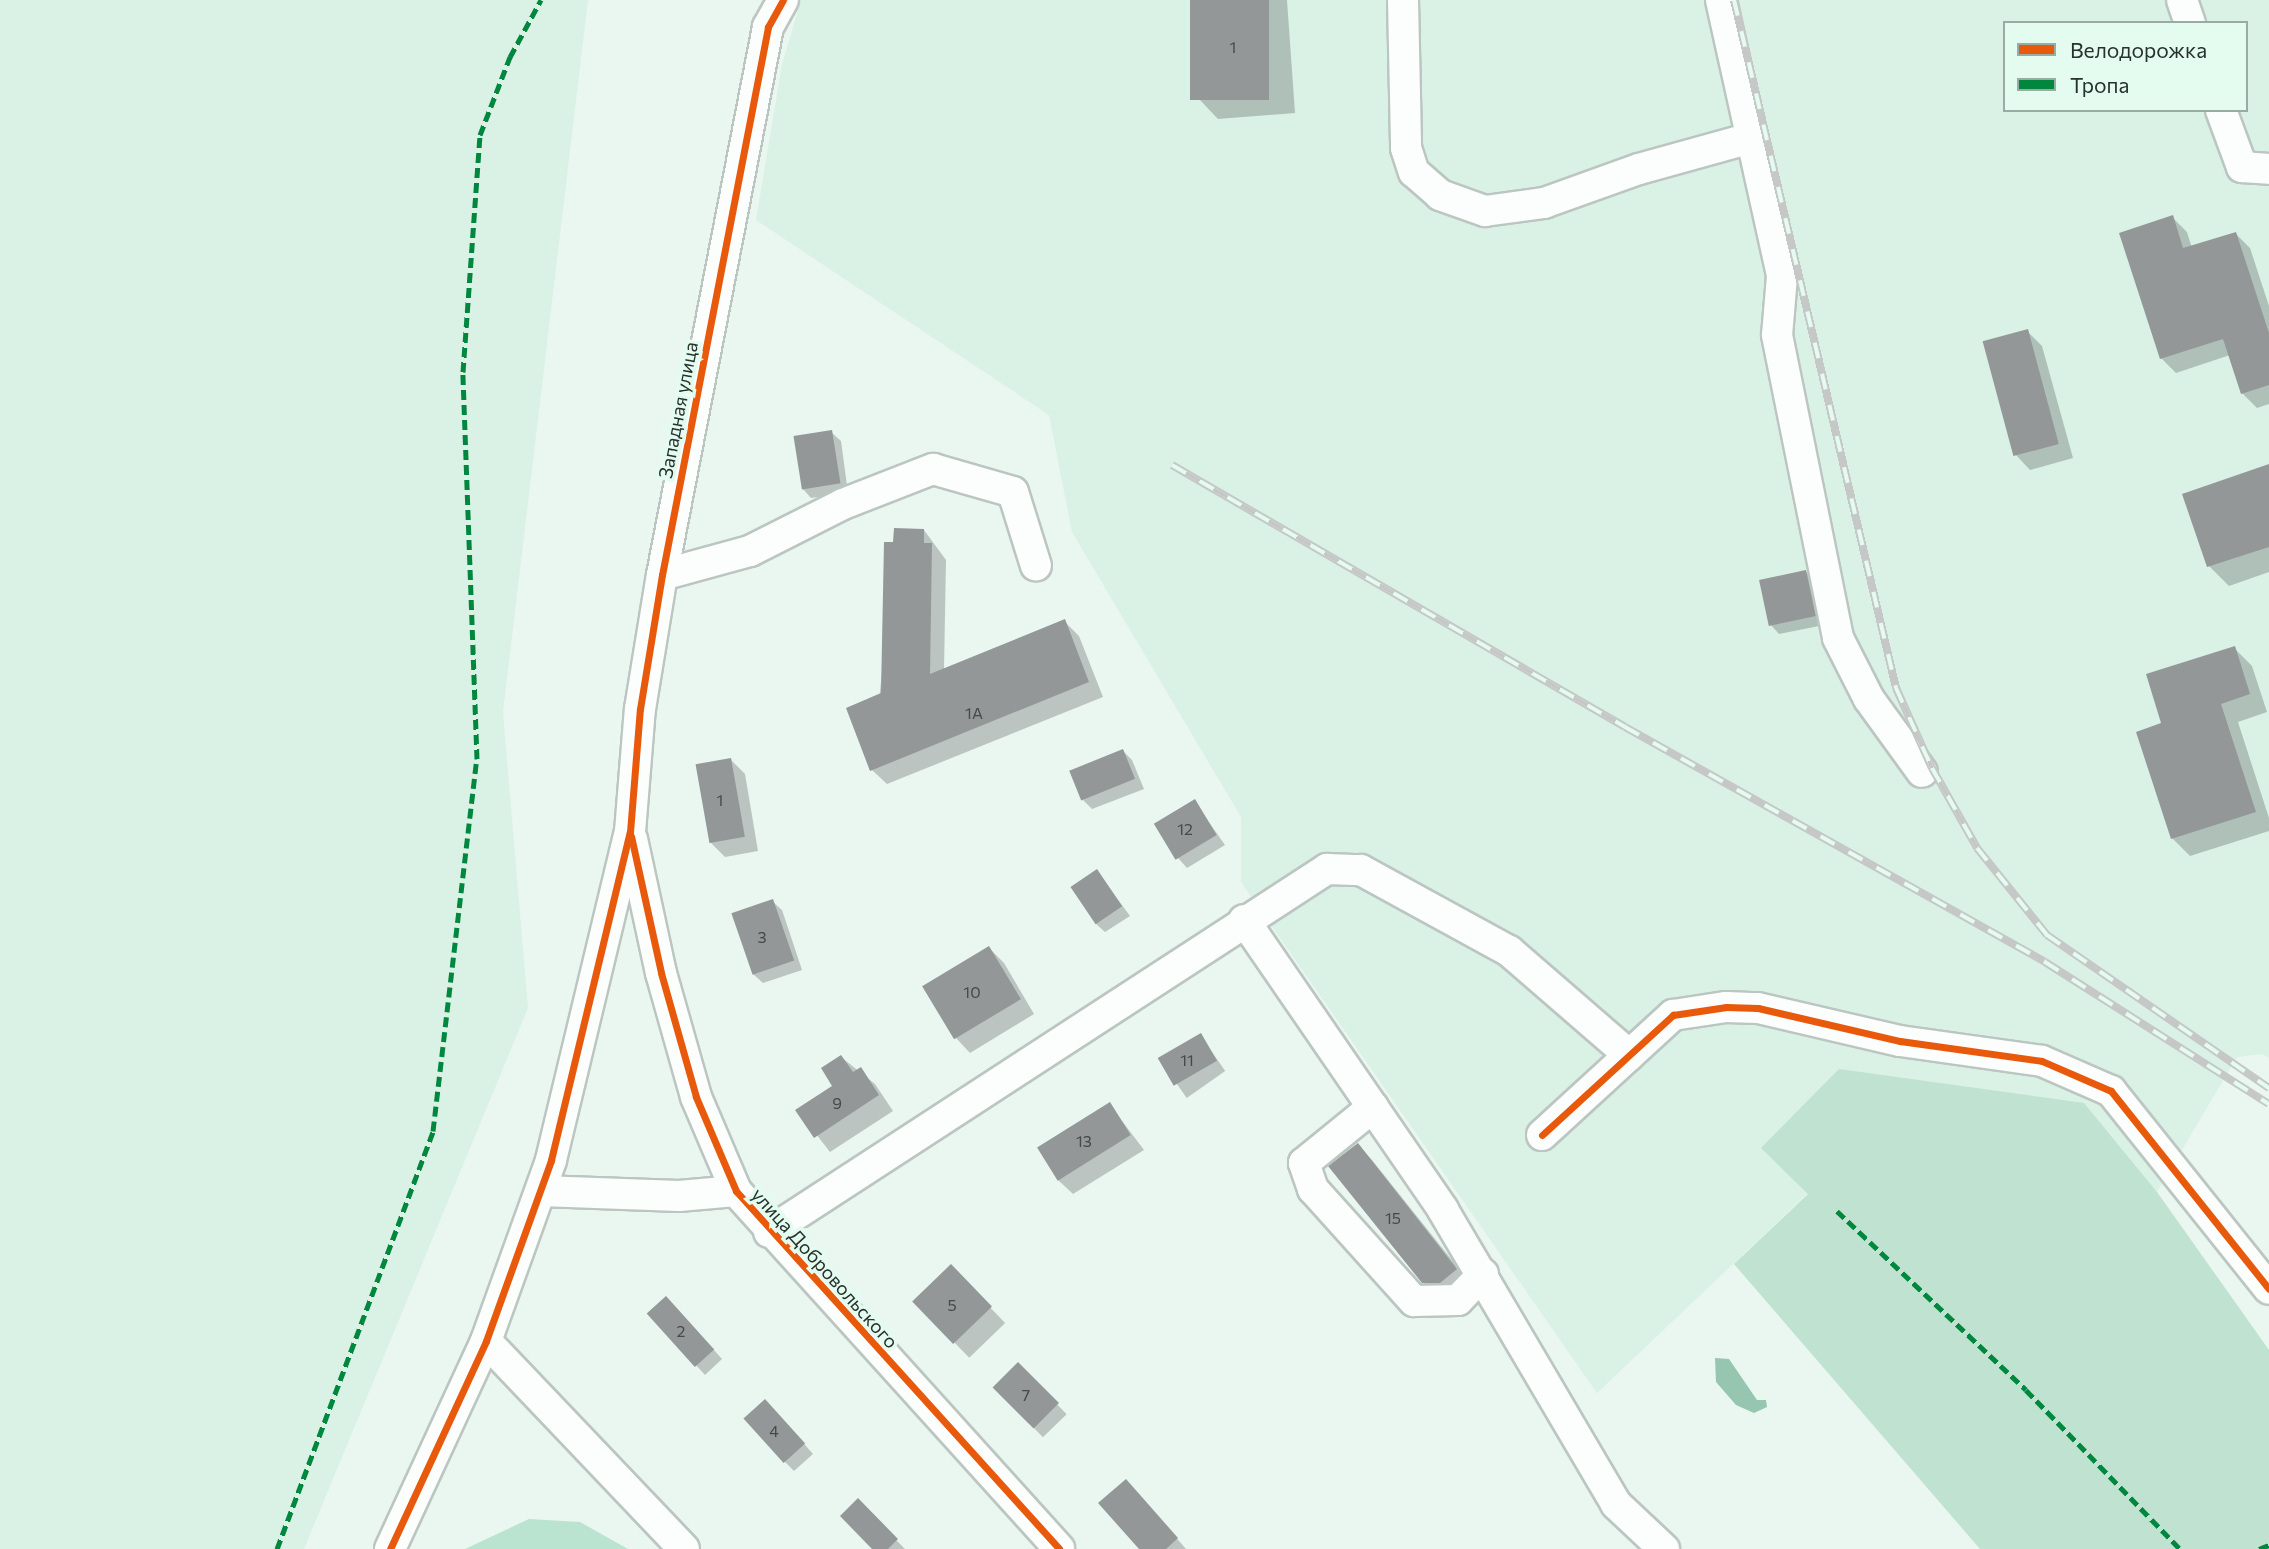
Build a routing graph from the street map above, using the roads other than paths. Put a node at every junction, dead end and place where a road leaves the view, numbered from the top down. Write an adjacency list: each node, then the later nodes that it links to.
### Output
1 (783, 0): 10 (street, Западная улица)
2 (1403, 0): 7 (street)
3 (1721, 0): 7 (street)
4 (2182, 0): 5 (street)
5 (2189, 21)
6 (2222, 112): 8 (street)
7 (1751, 138): 11 (street)
8 (2255, 168)
9 (1036, 566): 10 (street)
10 (662, 575): 12 (street, Западная улица)
11 (1922, 772)
12 (630, 832): 17 (street); 18 (street, улица Добровольского)
13 (1244, 920): 14 (street); 15 (street); 19 (street)
14 (1629, 1055): 16 (street); 21 (street)
15 (1373, 1107): 20 (street); 20 (street)
16 (1542, 1135)
17 (541, 1191): 18 (street); 22 (street)
18 (736, 1191): 19 (street, улица Добровольского)
19 (769, 1232): 25 (street, улица Добровольского)
20 (1483, 1274): 26 (street)
21 (2269, 1289)
22 (486, 1341): 23 (street); 24 (street)
23 (390, 1549)
24 (684, 1549)
25 (1059, 1549)
26 (1664, 1549)

